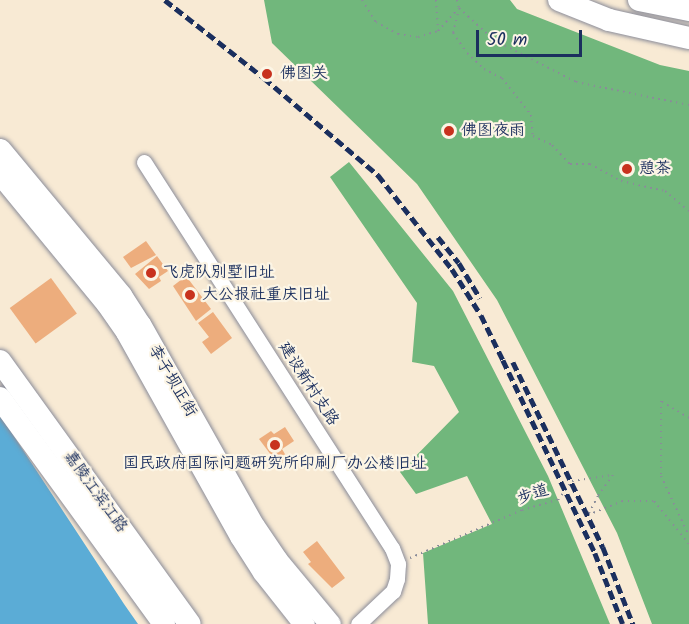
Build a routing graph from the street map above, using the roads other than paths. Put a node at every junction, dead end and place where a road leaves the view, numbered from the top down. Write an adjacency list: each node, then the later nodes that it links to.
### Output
1 (560, 0): 4 (main road)
2 (639, 0): 3 (main road)
3 (689, 10)
4 (689, 38)
5 (0, 149): 8 (main road, 李子坝正街)
6 (144, 162): 16 (street, 建设新村支路)
7 (0, 174): 8 (main road, 李子坝正街)
8 (93, 273): 11 (main road, 李子坝正街)
9 (0, 361): 13 (main road, 嘉陵江滨江路)
10 (0, 398): 12 (main road, 嘉陵江滨江路)
11 (270, 566): 14 (main road, 李子坝正街); 15 (main road, 李子坝正街)
12 (164, 624)
13 (190, 624)
14 (304, 624)
15 (330, 624)
16 (358, 624)

